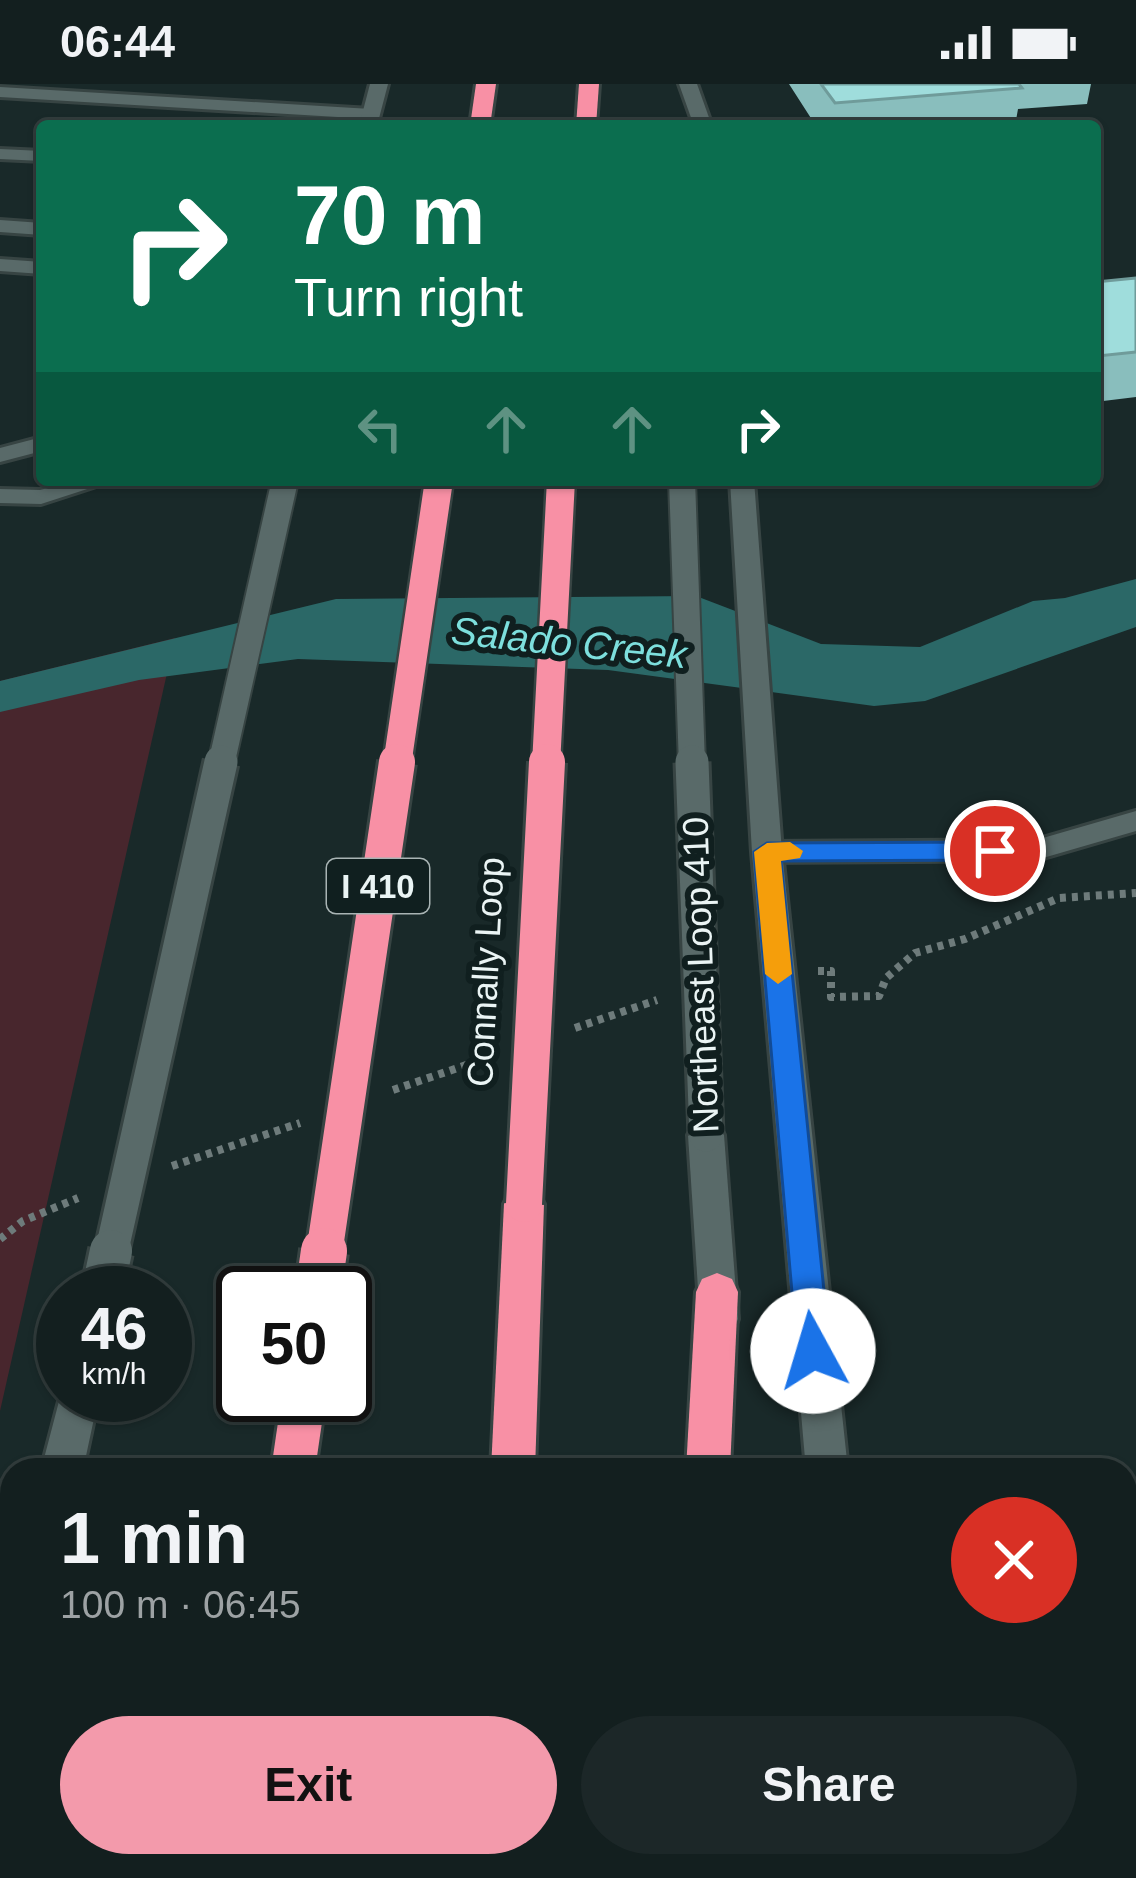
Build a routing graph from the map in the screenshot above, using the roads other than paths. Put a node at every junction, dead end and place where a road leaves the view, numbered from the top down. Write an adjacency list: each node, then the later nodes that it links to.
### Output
1 (379, 84): 7 (main road)
2 (462, 84): 8 (highway)
3 (487, 84): 9 (highway)
4 (589, 84): 10 (highway)
5 (684, 84): 11 (main road); 12 (main road)
6 (0, 92): 7 (lane)
7 (370, 120)
8 (465, 120)
9 (481, 120)
10 (586, 120)
11 (681, 120)
12 (700, 120)
13 (0, 154): 14 (lane)
14 (36, 156)
15 (0, 226): 16 (lane)
16 (36, 229)
17 (0, 266): 18 (lane)
18 (36, 268)
19 (36, 445): 20 (main road)
20 (3, 449)
21 (82, 486): 27 (lane)
22 (283, 486): 30 (main road, bridge)
23 (438, 486): 31 (highway, I 410, bridge)
24 (561, 486): 37 (highway, Connally Loop, bridge)
25 (682, 486): 32 (main road, Northeast Loop 410, bridge)
26 (742, 486): 29 (main road)
27 (0, 496)
28 (1136, 821): 29 (lane)
29 (767, 852): 40 (main road)
30 (108, 1266)
31 (322, 1266)
32 (717, 1292): 38 (highway); 39 (main road, Northeast Loop 410)
33 (73, 1422): 35 (main road)
34 (300, 1422): 36 (highway)
35 (65, 1458)
36 (295, 1458)
37 (513, 1458)
38 (709, 1458)
39 (729, 1458)
40 (826, 1458)

